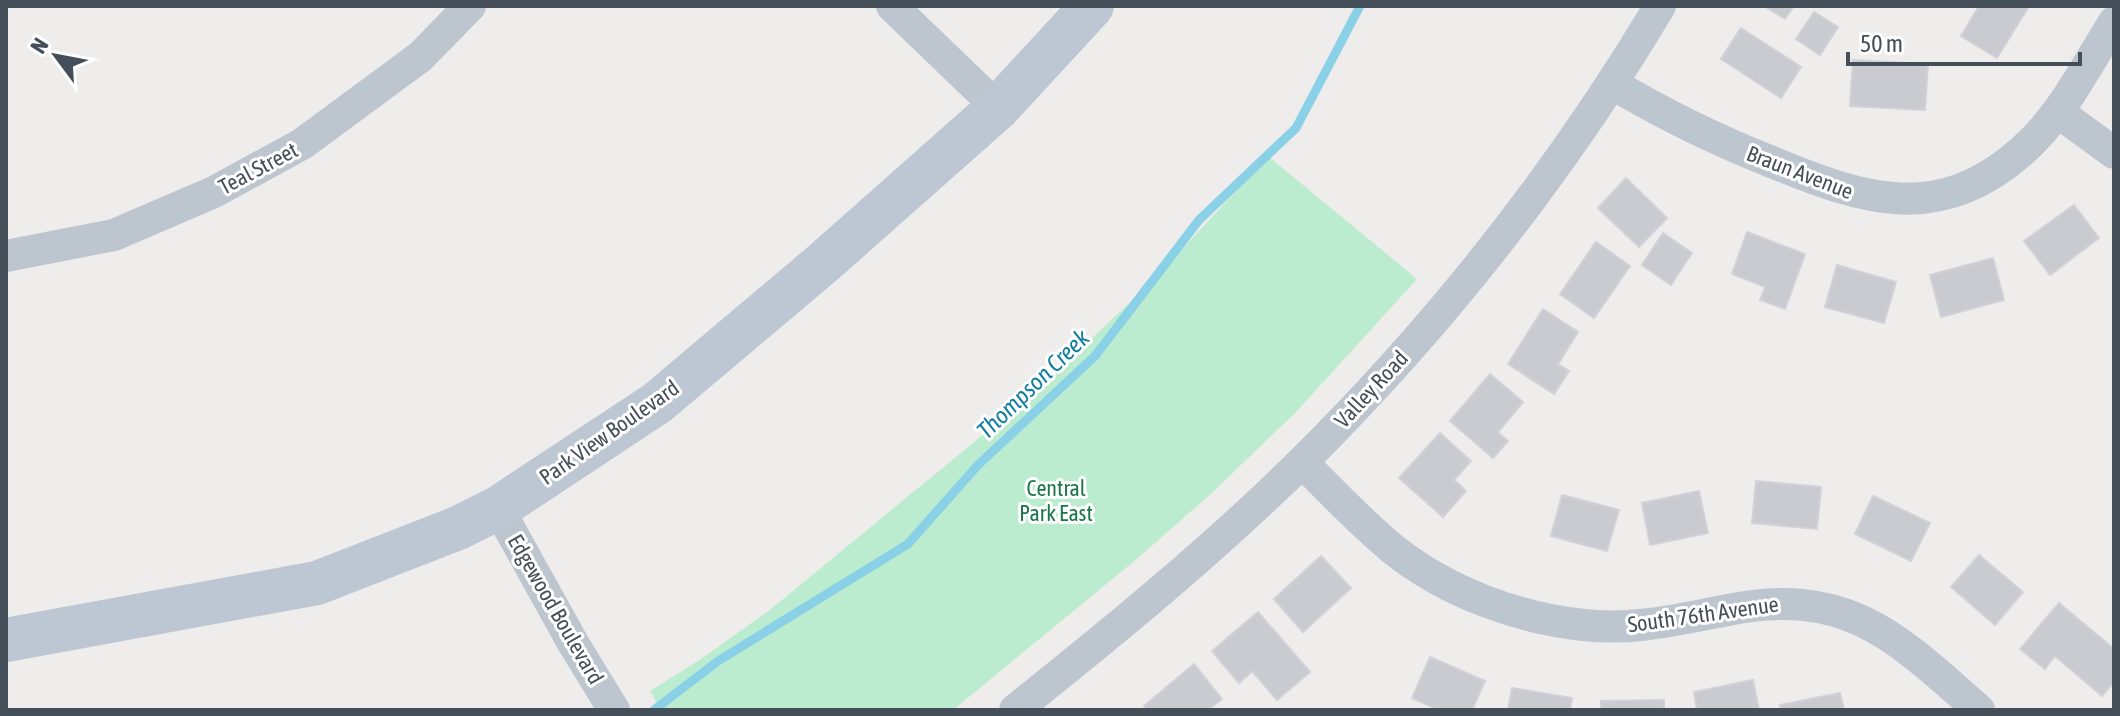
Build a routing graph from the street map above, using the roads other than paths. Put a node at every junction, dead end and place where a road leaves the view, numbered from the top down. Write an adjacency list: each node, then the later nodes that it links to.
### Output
1 (470, 6): 10 (street, Teal Street)
2 (892, 6): 7 (street)
3 (1092, 6): 7 (street, Park View Boulevard)
4 (1660, 6): 6 (street, Valley Road)
5 (2114, 22): 8 (street, Braun Avenue)
6 (1613, 84): 8 (street, Braun Avenue); 11 (street, Valley Road)
7 (998, 108): 12 (street, Park View Boulevard)
8 (2058, 112): 9 (street)
9 (2114, 153)
10 (6, 256)
11 (1302, 462): 15 (street, Valley Road); 16 (street, South 76th Avenue)
12 (498, 508): 13 (street, Park View Boulevard); 14 (street, Edgewood Boulevard)
13 (6, 640)
14 (614, 710)
15 (1015, 710)
16 (1979, 710)

